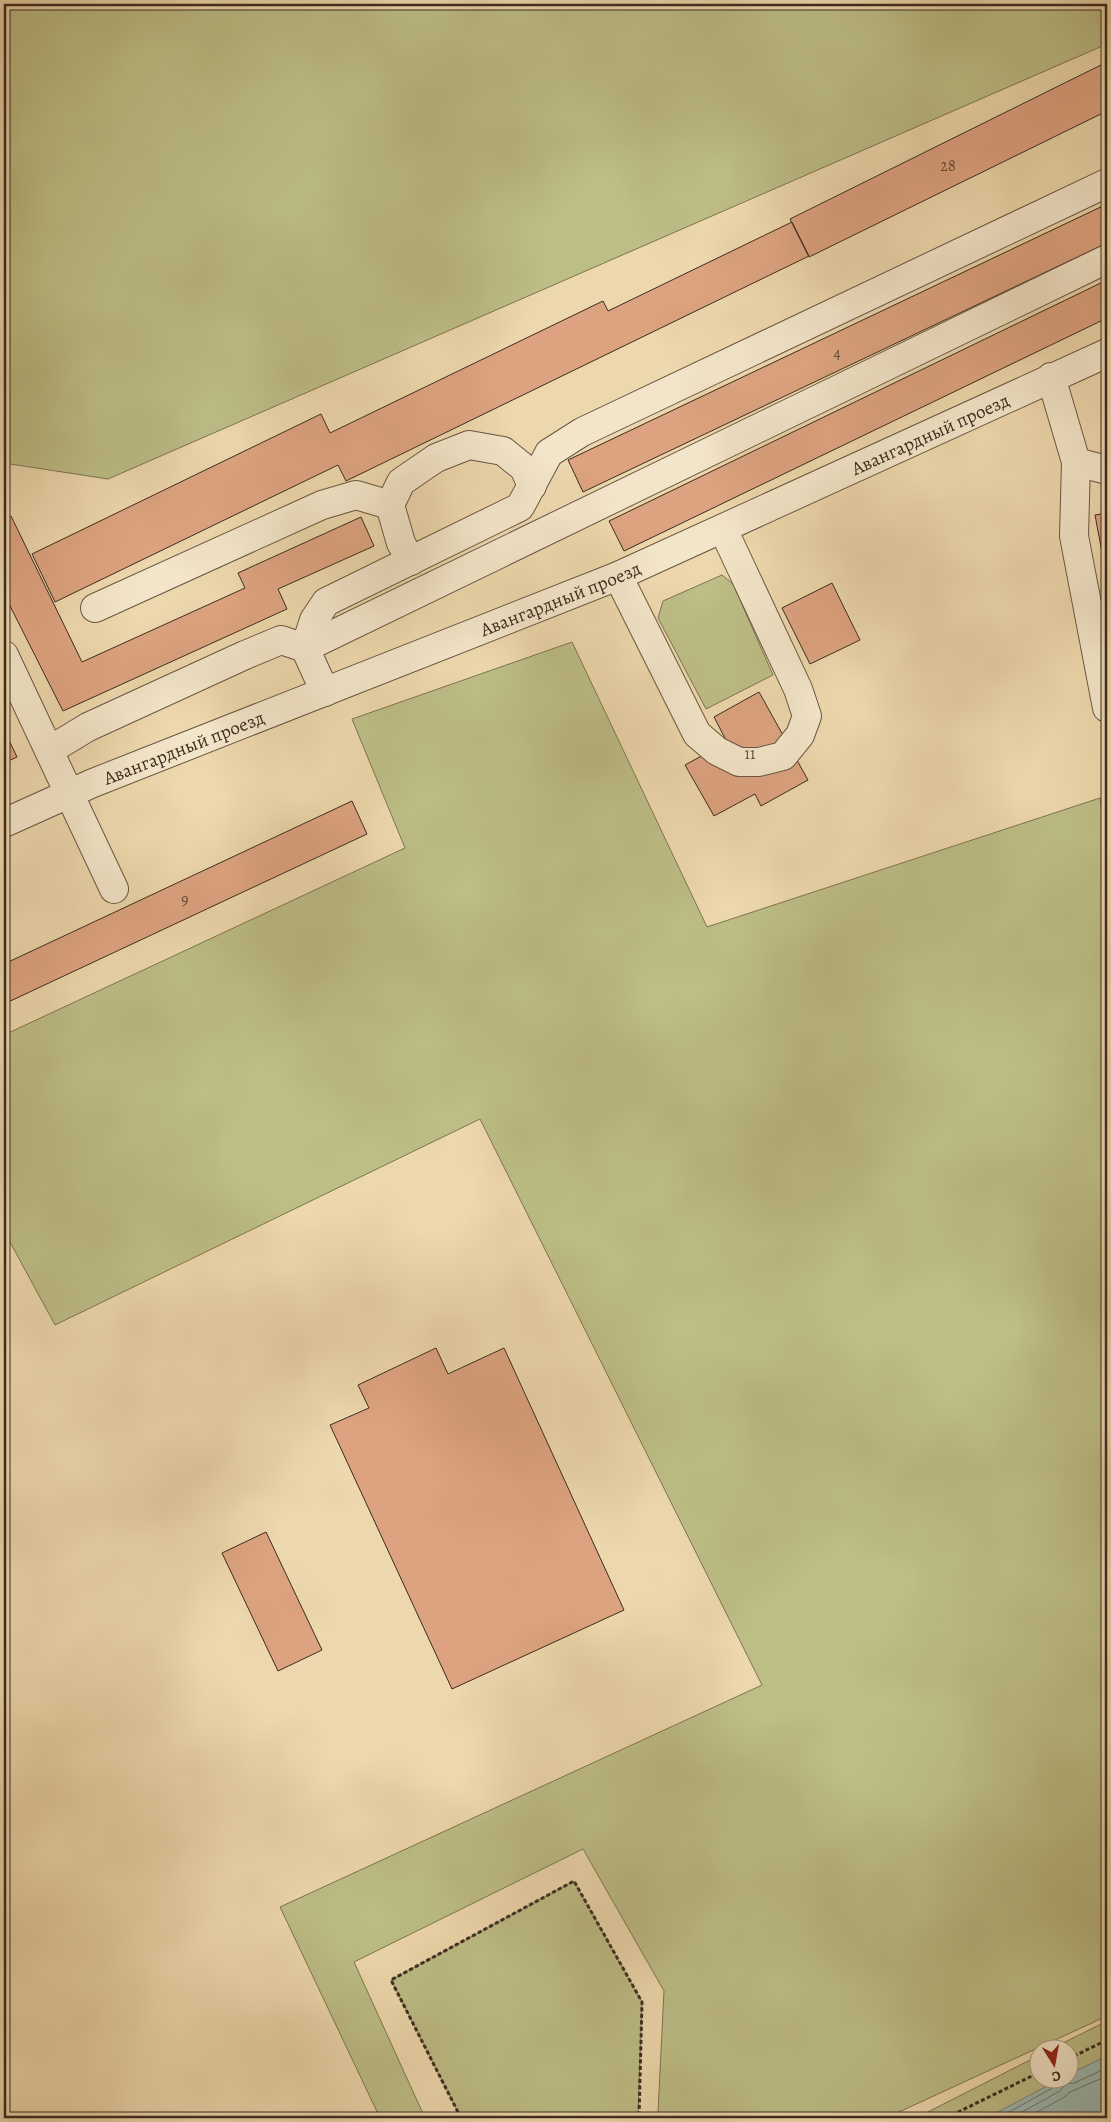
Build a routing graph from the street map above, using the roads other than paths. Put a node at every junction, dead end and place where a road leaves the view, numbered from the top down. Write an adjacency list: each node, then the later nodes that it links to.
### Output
1 (1107, 183): 7 (street)
2 (1107, 260): 13 (street)
3 (1107, 353): 4 (street, Авангардный проезд)
4 (1051, 377): 5 (street); 9 (street, Авангардный проезд)
5 (1076, 462): 6 (street); 16 (street)
6 (1107, 470)
7 (532, 486): 8 (street); 10 (street)
8 (390, 505): 10 (street); 12 (street)
9 (723, 529): 11 (street, Авангардный проезд); 11 (street)
10 (411, 561): 13 (street)
11 (618, 576): 15 (street, Авангардный проезд)
12 (95, 608)
13 (305, 648): 15 (street); 17 (street)
14 (4, 655): 17 (street)
15 (325, 692): 18 (street, Авангардный проезд)
16 (1107, 708)
17 (50, 750): 18 (street)
18 (70, 793): 19 (street, Авангардный проезд); 20 (street)
19 (4, 823)
20 (114, 889)

